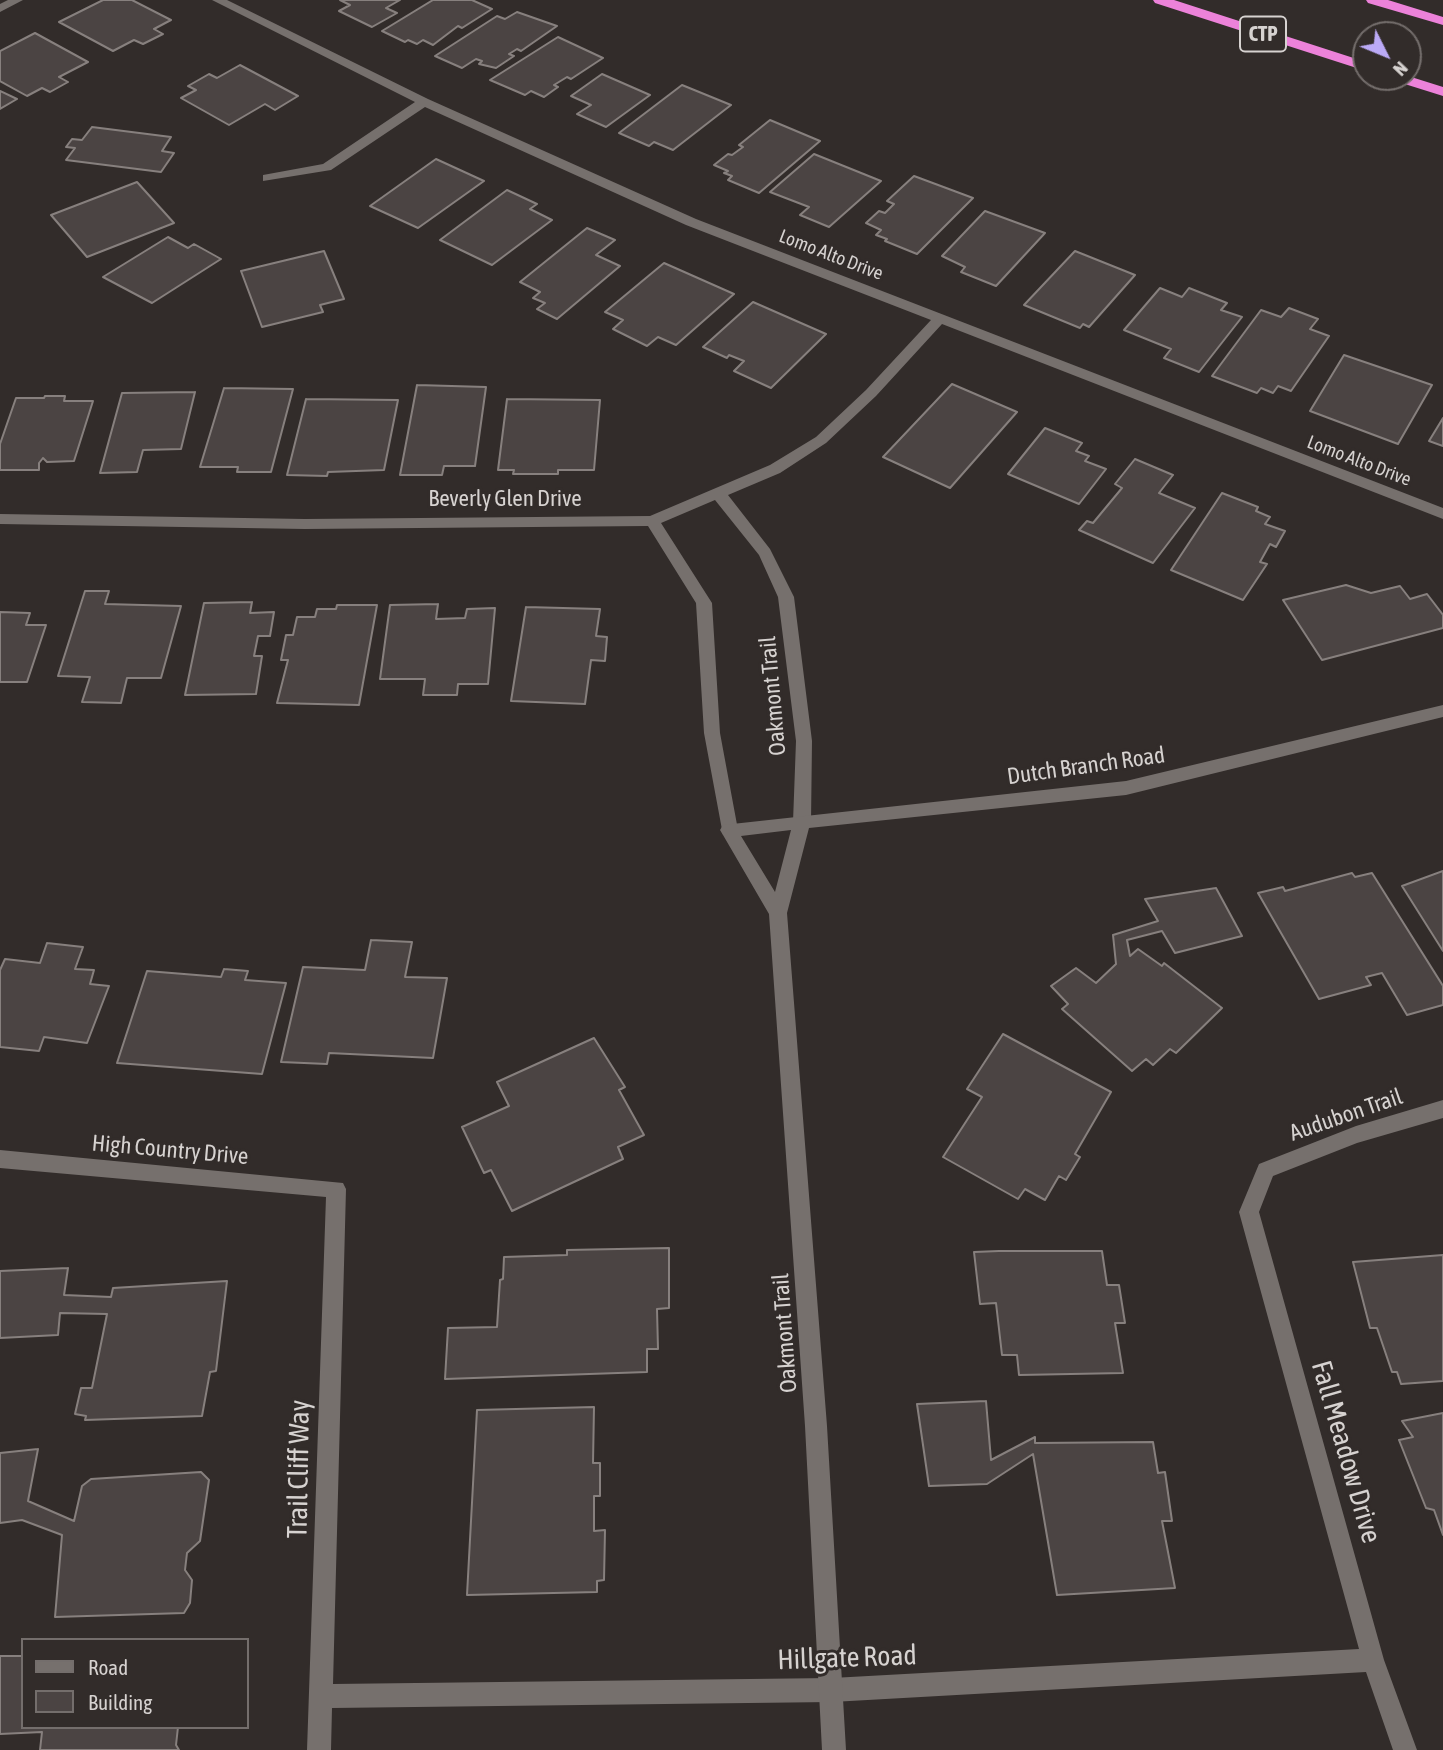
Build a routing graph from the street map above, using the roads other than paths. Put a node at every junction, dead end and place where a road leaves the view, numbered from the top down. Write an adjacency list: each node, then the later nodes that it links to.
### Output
1 (17, 0): 5 (street)
2 (218, 0): 10 (street, Lomo Alto Drive)
3 (1160, 0): 7 (highway, CTP)
4 (1373, 0): 6 (highway)
5 (0, 9)
6 (1443, 21)
7 (1352, 62)
8 (1422, 85): 9 (highway)
9 (1443, 92)
10 (424, 102): 11 (street); 12 (street, Lomo Alto Drive)
11 (267, 178)
12 (941, 317): 13 (street, Beverly Glen Drive); 14 (street, Lomo Alto Drive)
13 (718, 493): 16 (street, Beverly Glen Drive); 18 (street, Oakmont Trail)
14 (1443, 514)
15 (0, 519): 16 (street, Beverly Glen Drive)
16 (652, 521): 19 (street, Oakmont Trail)
17 (1443, 711): 18 (street, Dutch Branch Road)
18 (802, 822): 19 (street, Dutch Branch Road); 20 (street, Oakmont Trail)
19 (729, 830): 20 (street, Oakmont Trail)
20 (778, 913): 26 (street, Oakmont Trail)
21 (1443, 1109): 23 (street, Audubon Trail)
22 (0, 1159): 24 (street, High Country Drive)
23 (1266, 1170): 25 (street, Fall Meadow Drive)
24 (336, 1189): 27 (street, Trail Cliff Way)
25 (1373, 1660): 26 (street, Hillgate Road); 30 (street, Fall Meadow Drive)
26 (832, 1690): 27 (street, Hillgate Road); 29 (street, Oakmont Trail)
27 (323, 1696): 28 (street, Trail Cliff Way)
28 (319, 1750)
29 (834, 1750)
30 (1405, 1750)

